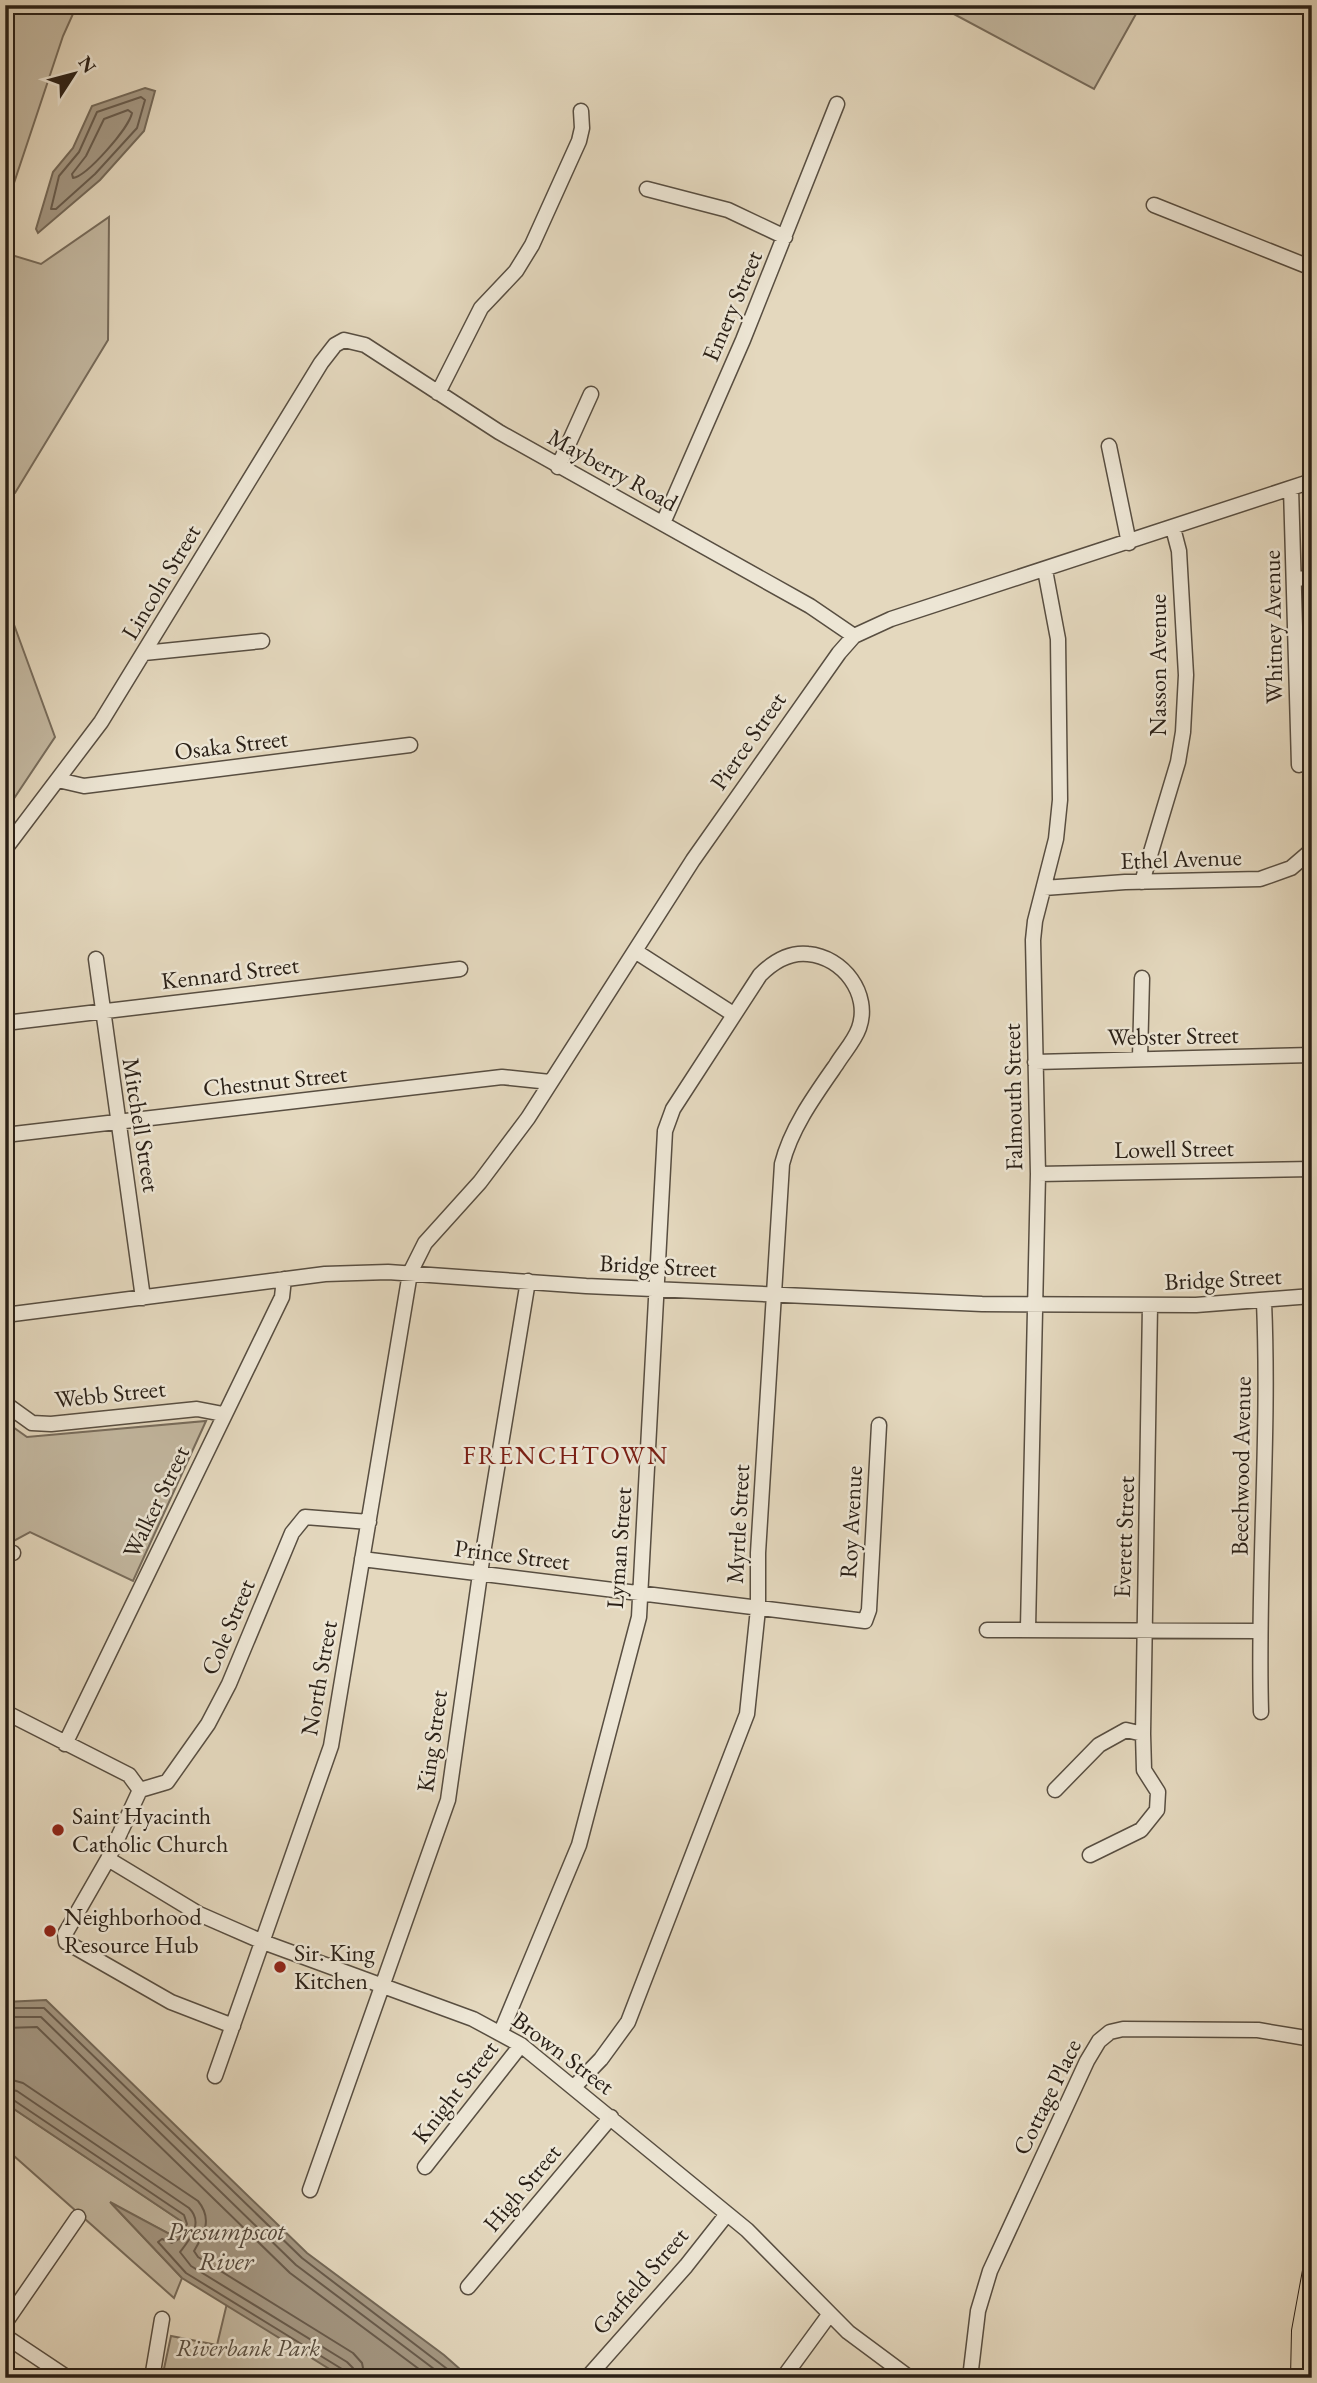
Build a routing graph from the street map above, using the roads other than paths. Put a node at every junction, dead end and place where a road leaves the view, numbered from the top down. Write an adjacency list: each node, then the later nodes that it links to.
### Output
1 (837, 104): 5 (street, Emery Street)
2 (581, 111): 8 (street)
3 (647, 189): 5 (street)
4 (1154, 205): 6 (street)
5 (785, 237): 14 (street, Emery Street)
6 (1312, 268)
7 (351, 341): 8 (street, Mayberry Road); 22 (street, Lincoln Street)
8 (438, 393): 11 (street, Mayberry Road)
9 (591, 394): 11 (street)
10 (1109, 446): 16 (street)
11 (558, 467): 14 (street, Mayberry Road)
12 (1312, 481): 13 (street, Pierce Street)
13 (1291, 488): 15 (street, Pierce Street); 18 (street, Whitney Avenue)
14 (663, 523): 20 (street, Mayberry Road)
15 (1172, 528): 16 (street, Pierce Street); 28 (street, Nasson Avenue)
16 (1129, 542): 17 (street, Pierce Street)
17 (1045, 569): 20 (street, Pierce Street); 29 (street, Falmouth Street)
18 (1295, 578): 19 (street); 24 (street, Whitney Avenue)
19 (1312, 579)
20 (854, 636): 30 (street, Pierce Street)
21 (262, 641): 22 (street)
22 (144, 653): 25 (street, Lincoln Street)
23 (410, 745): 25 (street, Osaka Street)
24 (1299, 765)
25 (58, 780): 26 (street, Lincoln Street)
26 (5, 849)
27 (1312, 850): 28 (street, Ethel Avenue)
28 (1142, 882): 29 (street, Ethel Avenue)
29 (1044, 888): 40 (street, Falmouth Street)
30 (635, 951): 36 (street); 41 (street, Pierce Street)
31 (824, 957): 36 (street, Lyman Street); 50 (street, Myrtle Street)
32 (96, 959): 35 (street, Mitchell Street)
33 (460, 969): 35 (street, Kennard Street)
34 (1142, 978): 39 (street)
35 (102, 1012): 37 (street, Kennard Street); 42 (street, Mitchell Street)
36 (733, 1014): 49 (street, Lyman Street)
37 (5, 1023)
38 (1312, 1055): 39 (street, Webster Street)
39 (1140, 1058): 40 (street, Webster Street)
40 (1035, 1062): 45 (street, Falmouth Street)
41 (550, 1082): 42 (street, Chestnut Street); 46 (street, Pierce Street)
42 (116, 1122): 43 (street, Chestnut Street); 52 (street, Mitchell Street)
43 (5, 1135)
44 (1312, 1169): 45 (street, Lowell Street)
45 (1038, 1174): 54 (street, Falmouth Street)
46 (410, 1273): 47 (street, Bridge Street); 48 (street, Bridge Street); 61 (street, North Street)
47 (284, 1279): 52 (street, Bridge Street); 59 (street, Walker Street)
48 (528, 1281): 49 (street, Bridge Street); 63 (street, King Street)
49 (658, 1288): 50 (street, Bridge Street); 64 (street, Lyman Street)
50 (772, 1295): 54 (street, Bridge Street); 65 (street, Myrtle Street)
51 (1312, 1296): 53 (street, Bridge Street)
52 (143, 1298): 56 (street, Bridge Street)
53 (1264, 1302): 55 (street, Bridge Street); 70 (street, Beechwood Avenue)
54 (1036, 1305): 55 (street, Bridge Street); 67 (street, Falmouth Street)
55 (1150, 1305): 68 (street, Everett Street)
56 (5, 1315)
57 (5, 1367): 58 (street)
58 (6, 1406): 59 (street, Webb Street)
59 (223, 1414): 74 (street, Walker Street)
60 (879, 1424): 66 (street, Roy Avenue)
61 (369, 1522): 62 (street, North Street); 75 (street, Cole Street)
62 (362, 1559): 63 (street, Prince Street); 79 (street, North Street)
63 (481, 1574): 64 (street, Prince Street); 80 (street, King Street)
64 (642, 1595): 65 (street, Prince Street); 82 (street, Lyman Street)
65 (758, 1609): 66 (street, Prince Street); 86 (street, Myrtle Street)
66 (865, 1621)
67 (1028, 1628): 68 (street); 69 (street)
68 (1145, 1629): 70 (street); 73 (street, Everett Street)
69 (987, 1630)
70 (1258, 1631): 72 (street, Beechwood Avenue)
71 (5, 1712): 74 (street)
72 (1261, 1712)
73 (1143, 1734): 76 (street); 77 (street, Everett Street)
74 (65, 1744): 75 (street)
75 (140, 1790): 78 (street)
76 (1055, 1790)
77 (1090, 1855)
78 (108, 1859): 79 (street, Brown Street); 81 (street)
79 (263, 1942): 80 (street, Brown Street); 81 (street, North Street)
80 (384, 1986): 82 (street, Brown Street); 89 (street, King Street)
81 (233, 2026): 85 (street, North Street)
82 (500, 2032): 84 (street, Brown Street)
83 (1312, 2039): 103 (street, Cottage Place)
84 (521, 2045): 86 (street, Brown Street); 88 (street, Knight Street)
85 (215, 2076)
86 (574, 2087): 87 (street, Brown Street)
87 (611, 2117): 90 (street, Brown Street); 93 (street, High Street)
88 (425, 2167)
89 (310, 2190)
90 (727, 2214): 94 (street, Brown Street); 98 (street, Garfield Street)
91 (78, 2217): 96 (street)
92 (1312, 2271): 104 (main road)
93 (468, 2287)
94 (829, 2315): 101 (street); 102 (street, Brown Street)
95 (162, 2319): 100 (street)
96 (5, 2323)
97 (5, 2336): 99 (street)
98 (589, 2377)
99 (68, 2378)
100 (152, 2378)
101 (783, 2378)
102 (910, 2378)
103 (970, 2378)
104 (1300, 2378)

